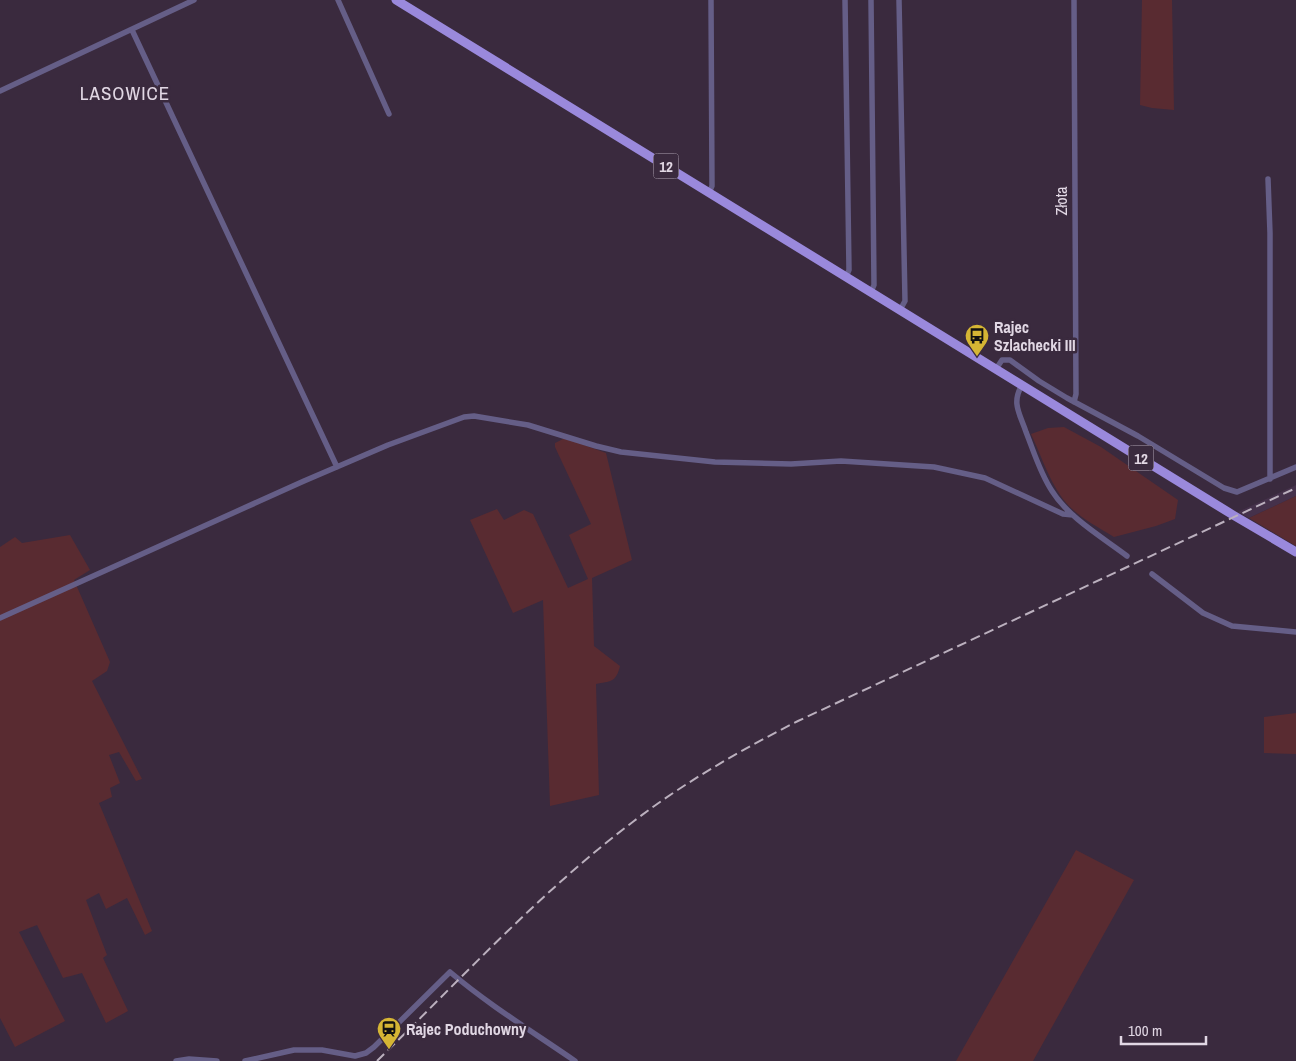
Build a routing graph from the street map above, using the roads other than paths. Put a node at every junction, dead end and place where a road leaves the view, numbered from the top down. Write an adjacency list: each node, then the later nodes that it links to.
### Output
1 (194, 0): 9 (street)
2 (338, 0): 11 (street)
3 (396, 0): 13 (main road, 12)
4 (711, 0): 13 (street)
5 (845, 0): 14 (street)
6 (871, 0): 15 (street)
7 (899, 0): 16 (street)
8 (1074, 0): 19 (street, Złota)
9 (132, 30): 10 (street); 20 (street)
10 (0, 91)
11 (389, 114)
12 (1268, 179): 22 (street)
13 (709, 193): 14 (main road, 12)
14 (846, 277): 15 (main road, 12)
15 (870, 292): 16 (main road, 12)
16 (900, 310): 17 (main road, 12)
17 (996, 369): 18 (main road, 12); 19 (street)
18 (1022, 385): 23 (street); 24 (main road, 12)
19 (1074, 402): 22 (street)
20 (337, 467): 23 (street); 27 (street)
21 (1296, 467): 22 (street)
22 (1270, 479)
23 (1073, 515): 25 (street)
24 (1296, 552)
25 (1127, 556)
26 (1152, 574): 28 (street)
27 (0, 618)
28 (1296, 632)
29 (176, 1061): 30 (street)
30 (217, 1061)
31 (245, 1061): 32 (street)
32 (575, 1061)

